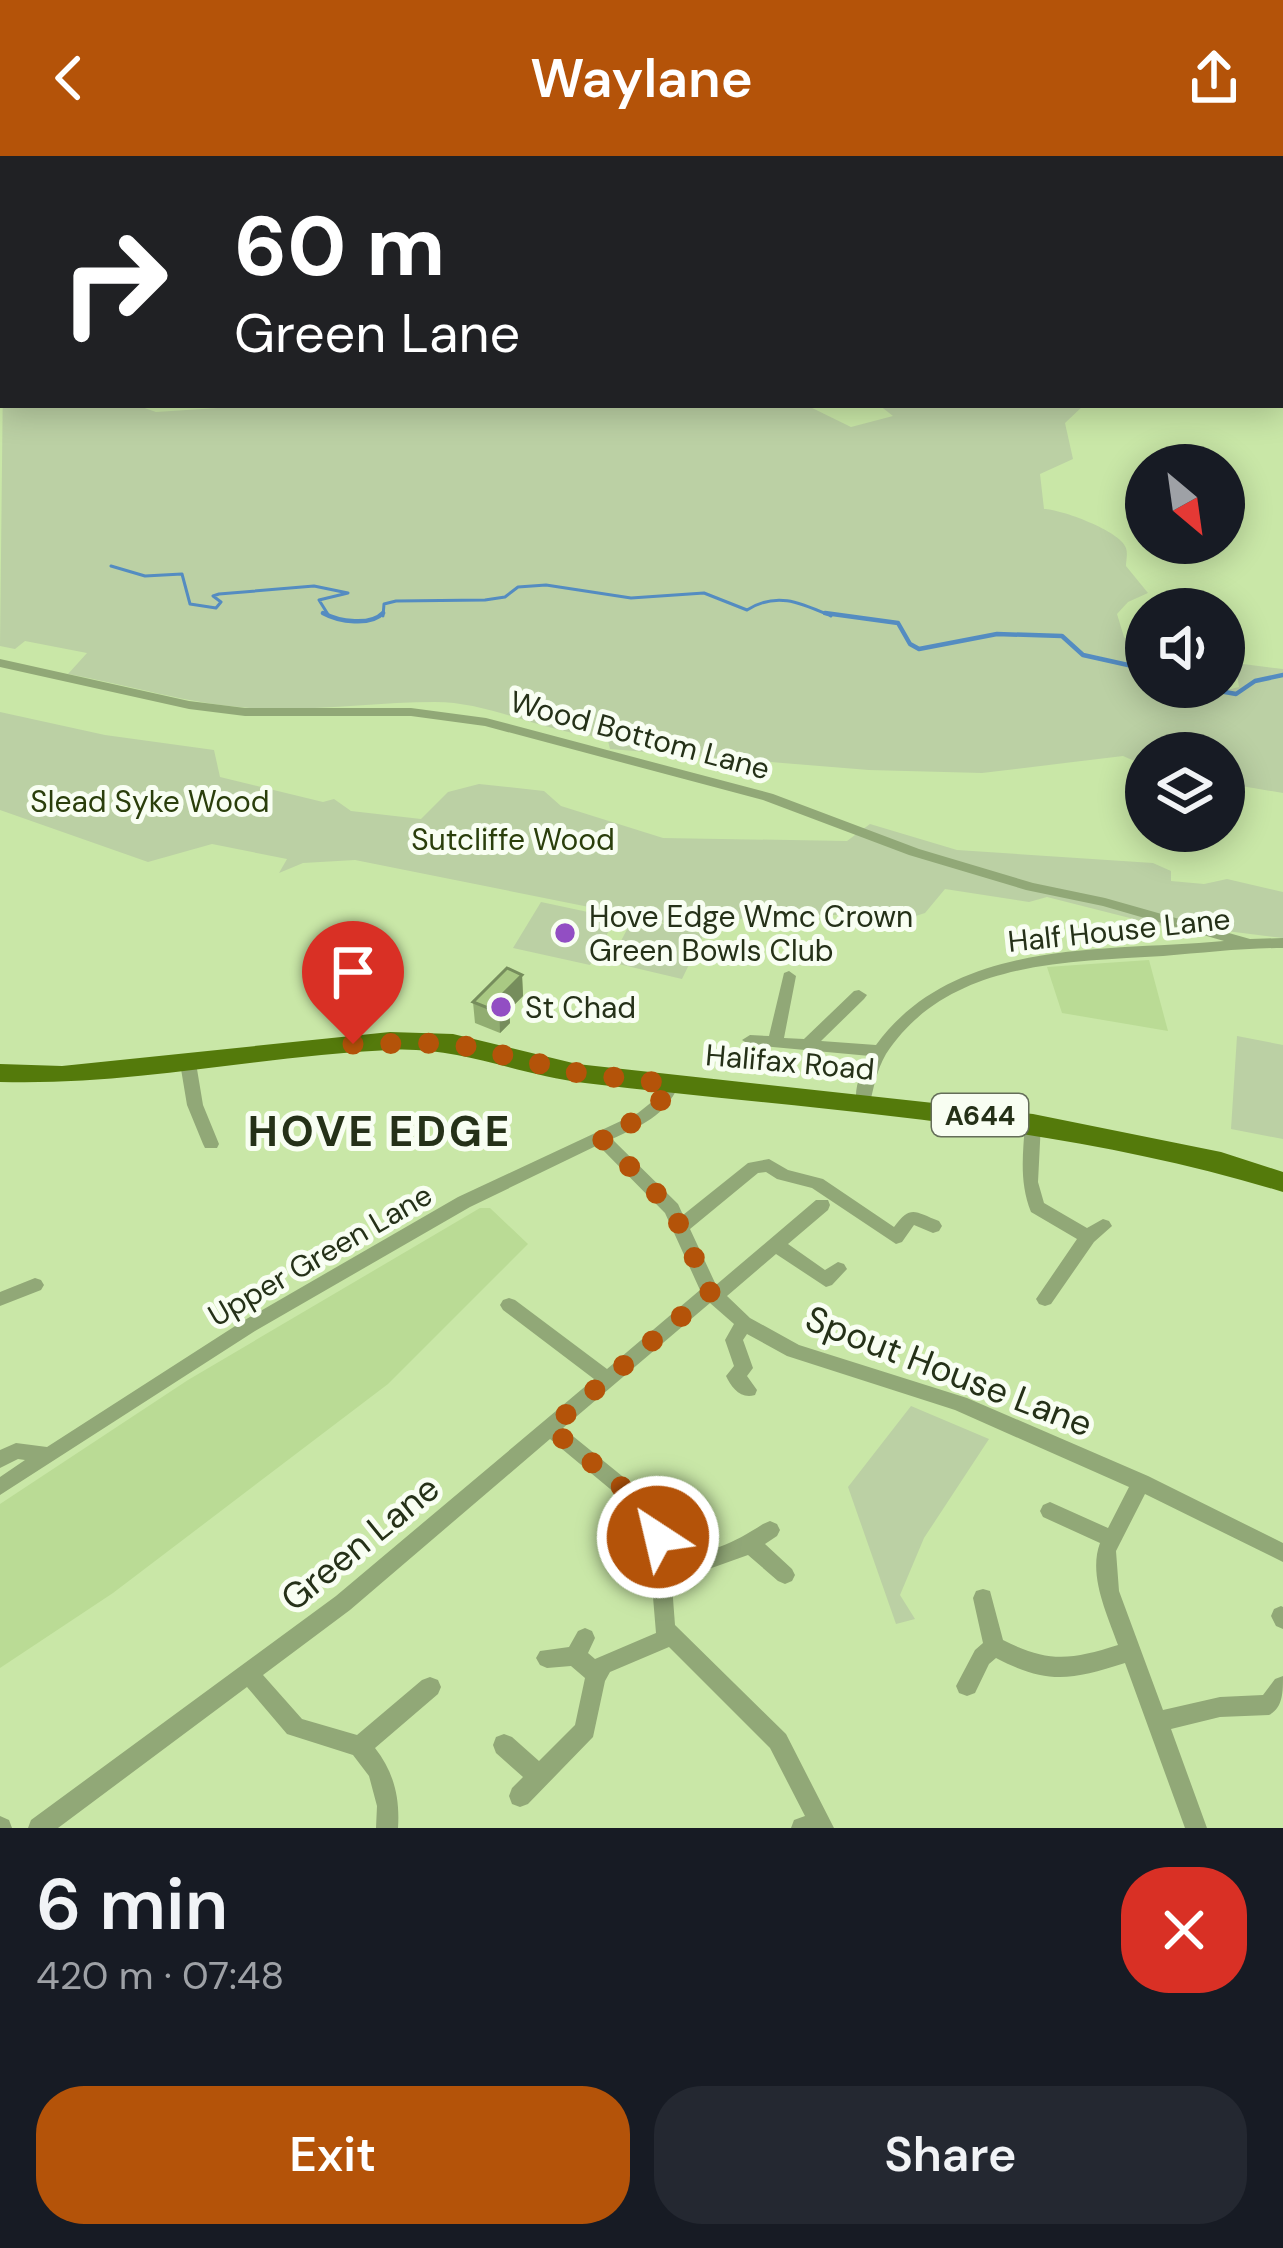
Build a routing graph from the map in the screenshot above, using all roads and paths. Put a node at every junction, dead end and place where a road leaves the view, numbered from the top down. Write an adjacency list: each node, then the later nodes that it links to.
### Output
1 (0, 663): 3 (street, Wood Bottom Lane)
2 (1283, 943): 3 (street)
3 (1250, 944): 9 (street, Half House Lane)
4 (789, 976): 7 (street)
5 (859, 995): 8 (street)
6 (750, 1040): 7 (street)
7 (775, 1042): 8 (street)
8 (807, 1045): 9 (street)
9 (879, 1051): 13 (street, Half House Lane)
10 (188, 1063): 11 (main road, Halifax Road / A644); 12 (main road, Halifax Road / A644); 16 (street)
11 (0, 1073)
12 (670, 1084): 13 (main road, Halifax Road / A644); 15 (street, Upper Green Lane)
13 (863, 1102): 14 (main road, Halifax Road / A644)
14 (1033, 1123): 17 (main road, Halifax Road / A644); 25 (street)
15 (600, 1137): 19 (street, Spout House Lane); 32 (street, Upper Green Lane)
16 (211, 1144)
17 (1283, 1182)
18 (822, 1205): 21 (street, Green Lane)
19 (682, 1226): 20 (street); 24 (street, Spout House Lane)
20 (933, 1226)
21 (776, 1245): 22 (street); 24 (street, Green Lane)
22 (838, 1269)
23 (35, 1285): 26 (street)
24 (712, 1294): 28 (street, Spout House Lane); 29 (street, Green Lane)
25 (1045, 1300)
26 (6, 1304)
27 (509, 1304): 29 (street)
28 (744, 1323): 30 (street); 34 (street, Spout House Lane)
29 (607, 1379): 31 (street, Green Lane)
30 (748, 1390)
31 (550, 1428): 41 (street); 48 (street, Green Lane)
32 (48, 1455): 33 (street); 35 (street, Upper Green Lane)
33 (0, 1460)
34 (1142, 1482): 38 (street); 40 (street, Spout House Lane)
35 (0, 1487)
36 (1050, 1510): 38 (street)
37 (770, 1530): 39 (street)
38 (1112, 1539): 46 (street)
39 (750, 1544): 41 (street); 42 (street)
40 (1283, 1552)
41 (661, 1563): 44 (street)
42 (785, 1575)
43 (983, 1598): 45 (street)
44 (671, 1636): 49 (street); 58 (street)
45 (994, 1646): 46 (street); 50 (street)
46 (1131, 1651): 53 (street)
47 (548, 1658): 49 (street)
48 (248, 1673): 55 (street); 59 (street, Green Lane)
49 (598, 1675): 56 (street)
50 (967, 1686)
51 (1283, 1686): 53 (street)
52 (430, 1687): 55 (street)
53 (1157, 1722): 61 (street)
54 (505, 1744): 56 (street)
55 (360, 1747): 60 (street)
56 (540, 1777): 57 (street)
57 (520, 1796)
58 (815, 1825)
59 (39, 1828)
60 (387, 1828)
61 (1196, 1828)

